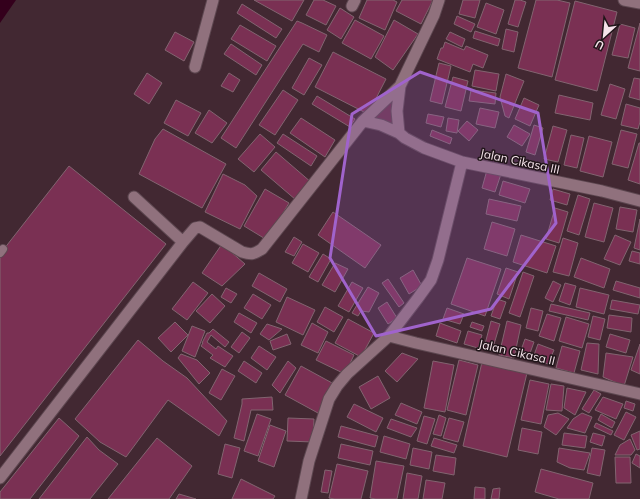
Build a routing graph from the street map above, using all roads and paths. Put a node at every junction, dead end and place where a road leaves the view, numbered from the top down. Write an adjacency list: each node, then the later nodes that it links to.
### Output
1 (213, 0): 5 (street)
2 (440, 0): 6 (street)
3 (624, 0): 4 (street)
4 (640, 3)
5 (196, 67)
6 (400, 86): 7 (street); 8 (street)
7 (363, 121): 8 (street, Jalan Cikasa III); 12 (street)
8 (399, 133): 9 (street, Jalan Cikasa III)
9 (462, 162): 11 (street, Jalan Cikasa III); 13 (street)
10 (134, 198): 12 (street)
11 (640, 201)
12 (183, 242): 15 (street)
13 (389, 336): 14 (street, Jalan Cikasa II); 16 (street)
14 (640, 394)
15 (0, 478)
16 (301, 499)

